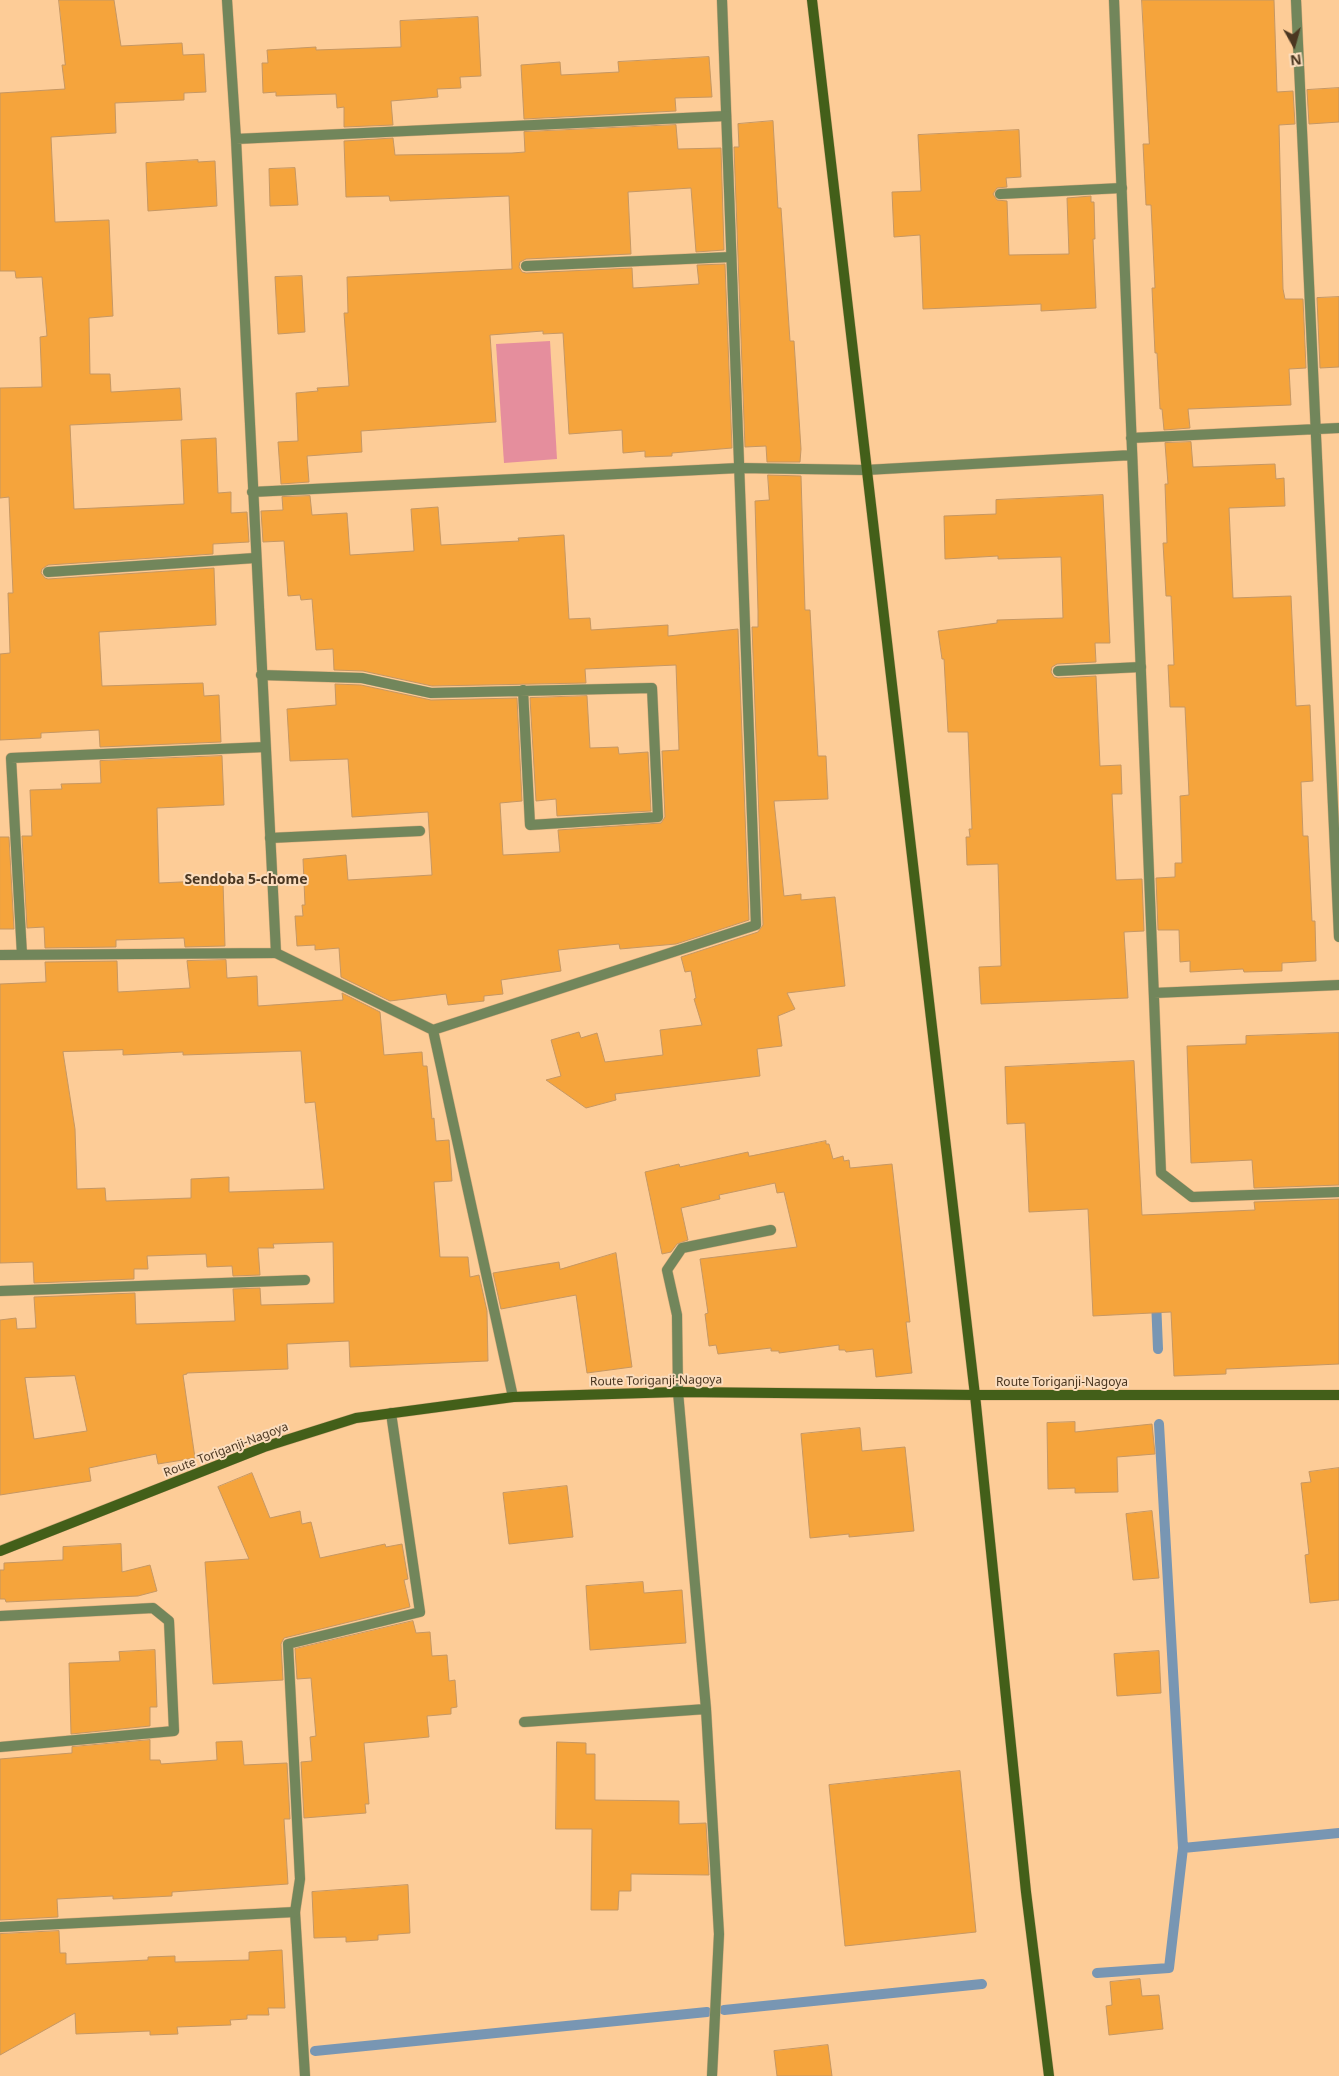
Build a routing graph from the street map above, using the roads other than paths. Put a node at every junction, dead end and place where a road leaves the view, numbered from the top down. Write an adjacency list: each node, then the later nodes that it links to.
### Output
1 (227, 0): 7 (street)
2 (722, 0): 6 (street)
3 (812, 0): 17 (street)
4 (1114, 0): 8 (street)
5 (1296, 0): 13 (street)
6 (726, 116): 7 (street); 10 (street)
7 (236, 139): 18 (street)
8 (1122, 188): 9 (street); 14 (street)
9 (1000, 194)
10 (731, 257): 11 (street); 16 (street)
11 (526, 266)
12 (1339, 428): 13 (street)
13 (1316, 429): 14 (street); 28 (street)
14 (1131, 438): 15 (street)
15 (1132, 455): 17 (street); 21 (street)
16 (739, 468): 17 (street); 18 (street); 34 (street)
17 (866, 470): 41 (street)
18 (252, 492): 19 (street)
19 (256, 558): 20 (street); 23 (street)
20 (48, 572)
21 (1141, 667): 22 (street); 33 (street)
22 (1058, 671)
23 (262, 675): 24 (street); 25 (street)
24 (523, 690): 24 (street)
25 (265, 747): 27 (street); 31 (street)
26 (420, 831): 27 (street)
27 (270, 838): 29 (street)
28 (1339, 937)
29 (276, 953): 31 (street); 34 (street)
30 (0, 955): 31 (street)
31 (22, 955)
32 (1339, 984): 33 (street)
33 (1154, 993): 35 (street)
34 (433, 1030): 42 (street)
35 (1339, 1192)
36 (771, 1230): 39 (street)
37 (304, 1280): 38 (street)
38 (0, 1291)
39 (678, 1392): 41 (street, Route Toriganji-Nagoya); 42 (street, Route Toriganji-Nagoya); 46 (street)
40 (1339, 1395): 41 (street, Route Toriganji-Nagoya)
41 (975, 1396): 53 (street)
42 (513, 1397): 43 (street, Route Toriganji-Nagoya)
43 (391, 1414): 44 (street, Route Toriganji-Nagoya); 49 (street)
44 (0, 1551)
45 (0, 1616): 48 (street)
46 (706, 1709): 47 (street); 52 (street)
47 (524, 1722)
48 (0, 1747)
49 (295, 1912): 50 (street); 51 (street)
50 (0, 1927)
51 (305, 2076)
52 (712, 2076)
53 (1049, 2076)

